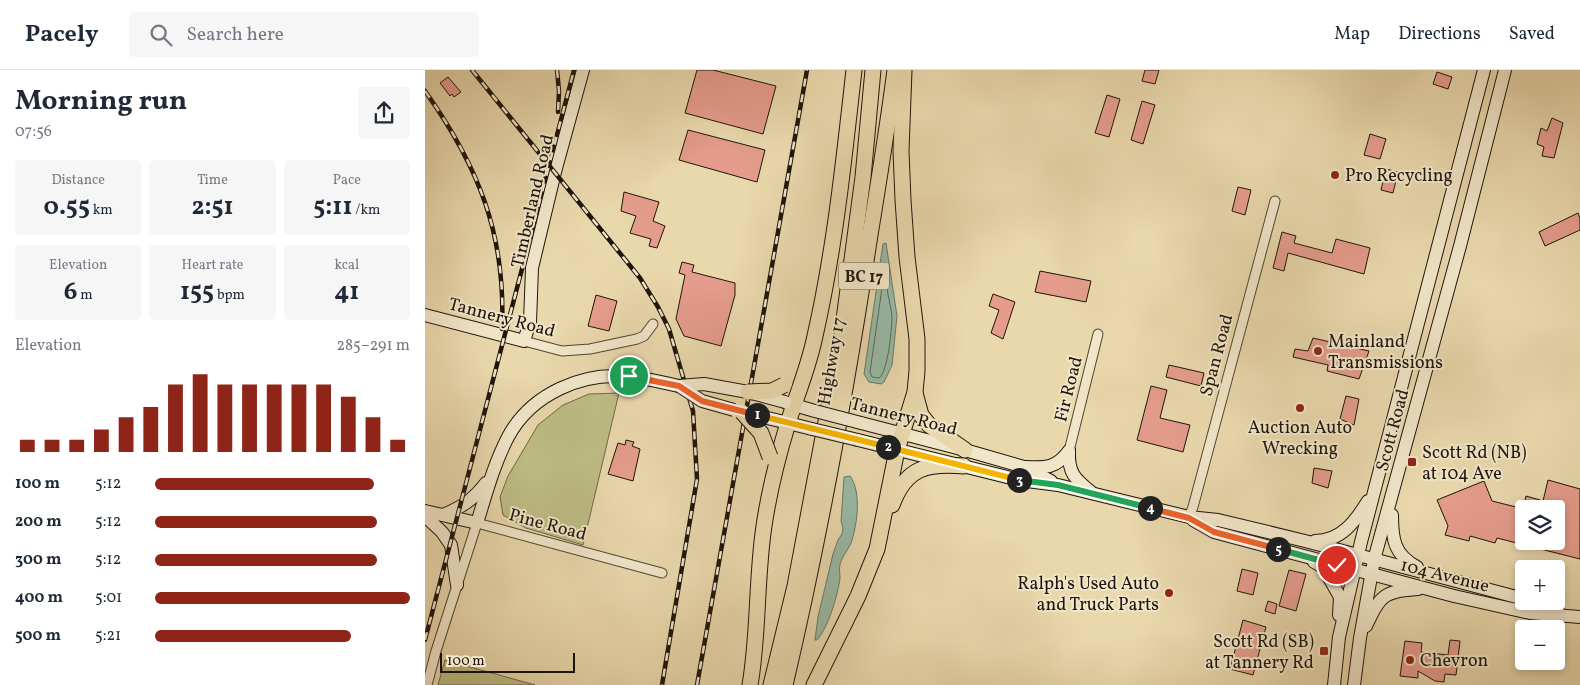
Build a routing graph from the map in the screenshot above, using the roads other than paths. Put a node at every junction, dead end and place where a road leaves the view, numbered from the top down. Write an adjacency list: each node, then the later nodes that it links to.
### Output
1 (583, 70): 13 (main road, Timberland Road)
2 (855, 70): 12 (highway)
3 (873, 70): 55 (highway, Highway 17 / BC 17)
4 (895, 70): 56 (highway, Highway 17 / BC 17)
5 (904, 70): 16 (highway)
6 (1484, 70): 29 (main road, Scott Road)
7 (1505, 70): 31 (main road, Scott Road)
8 (1275, 201): 35 (street, Span Road)
9 (425, 315): 13 (main road, Tannery Road)
10 (653, 324): 13 (street, Tannery Road)
11 (1098, 334): 23 (street, Fir Road)
12 (815, 339): 15 (highway, bridge); 17 (highway)
13 (525, 341)
14 (679, 386): 15 (main road, Tannery Road, bridge); 18 (main road, Tannery Road, bridge); 26 (main road, Tannery Road)
15 (748, 392): 17 (main road, Tannery Road, bridge)
16 (915, 392): 20 (highway); 22 (highway)
17 (790, 404): 19 (highway); 20 (main road, Tannery Road, bridge)
18 (742, 412): 19 (main road, Tannery Road, bridge); 27 (highway, bridge)
19 (784, 422): 21 (main road, Tannery Road, bridge); 27 (highway)
20 (902, 433): 21 (highway); 22 (main road, Tannery Road)
21 (897, 450): 24 (main road, Tannery Road); 37 (highway)
22 (965, 450): 25 (main road, Tannery Road)
23 (1069, 451): 25 (main road); 30 (main road)
24 (964, 466): 28 (main road, Tannery Road); 37 (highway)
25 (1024, 467): 28 (main road, Tannery Road)
26 (491, 478): 33 (main road); 36 (main road, Tannery Road)
27 (774, 478): 54 (highway)
28 (1058, 485): 30 (main road, Tannery Road)
29 (1375, 490): 38 (main road); 40 (main road, Scott Road)
30 (1095, 495): 35 (main road, Tannery Road)
31 (1392, 498): 41 (main road, Scott Road); 45 (main road)
32 (425, 511): 33 (main road, Pine Road)
33 (443, 515): 36 (main road, Pine Road)
34 (425, 516): 46 (main road)
35 (1189, 518): 38 (main road, Tannery Road); 39 (main road, Tannery Road)
36 (477, 523): 43 (street, Pine Road); 46 (street)
37 (882, 528): 57 (highway)
38 (1305, 541): 40 (main road, Tannery Road)
39 (1303, 556): 42 (main road, Tannery Road); 51 (main road)
40 (1358, 556): 41 (main road, Tannery Road); 42 (main road, Scott Road)
41 (1374, 560): 44 (main road, Scott Road); 45 (main road, 104 Avenue)
42 (1355, 570): 44 (main road, Tannery Road); 51 (main road, Scott Road)
43 (662, 573)
44 (1371, 574): 47 (main road, 104 Avenue); 52 (main road, Scott Road)
45 (1430, 574): 48 (main road, 104 Avenue)
46 (457, 585): 53 (street)
47 (1425, 588): 50 (main road, 104 Avenue); 52 (main road)
48 (1515, 597)
49 (1558, 610): 50 (main road, 104 Avenue)
50 (1575, 616)
51 (1339, 637): 58 (main road, Scott Road)
52 (1359, 638): 59 (main road, Scott Road)
53 (427, 685)
54 (750, 685)
55 (771, 685)
56 (785, 685)
57 (815, 685)
58 (1334, 685)
59 (1354, 685)

